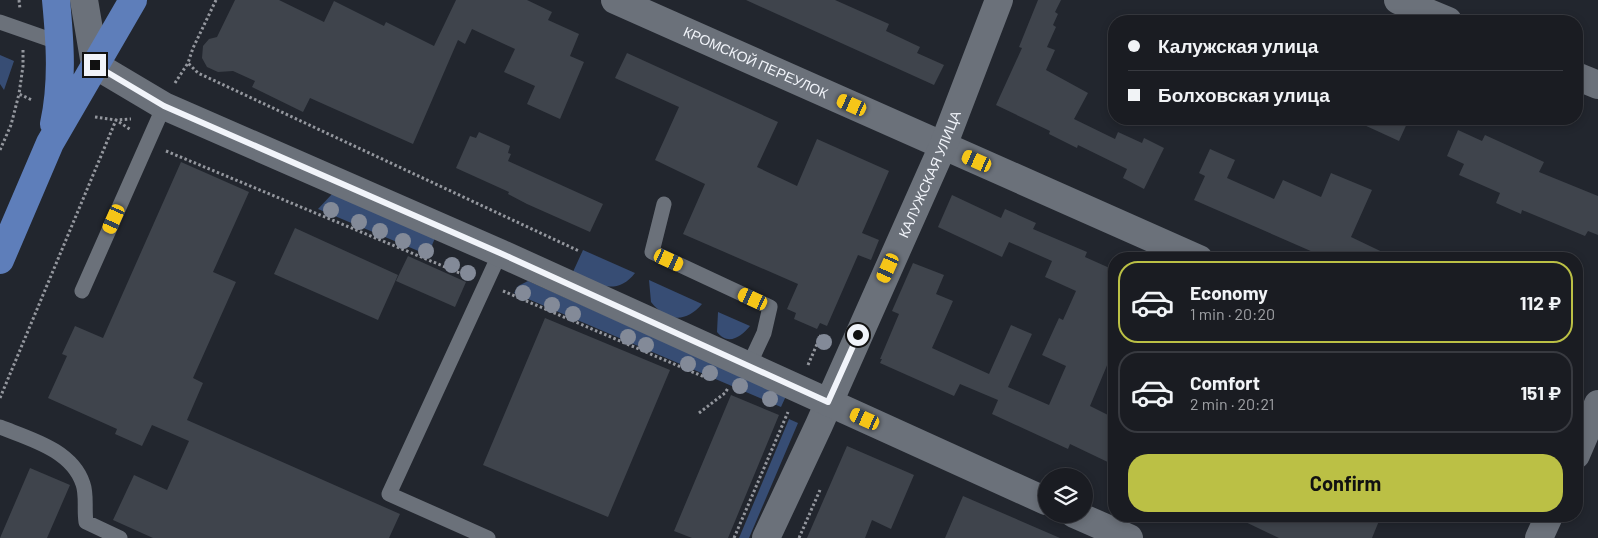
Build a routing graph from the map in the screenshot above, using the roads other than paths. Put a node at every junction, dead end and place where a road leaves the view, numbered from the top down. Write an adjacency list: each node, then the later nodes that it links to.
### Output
1 (56, 0): 9 (main road)
2 (84, 0): 10 (street)
3 (133, 0): 10 (main road)
4 (615, 0): 13 (street, КРОМСКОЙ ПЕРЕУЛОК)
5 (999, 0): 13 (street, КАЛУЖСКАЯ УЛИЦА)
6 (1398, 0): 7 (street)
7 (1434, 15)
8 (0, 22): 9 (lane)
9 (60, 43): 12 (main road)
10 (95, 65): 11 (street); 12 (main road)
11 (164, 106): 16 (street); 18 (lane)
12 (62, 112): 17 (main road)
13 (943, 146): 15 (street, КРОМСКОЙ ПЕРЕУЛОК); 20 (street, КАЛУЖСКАЯ УЛИЦА)
14 (664, 204): 19 (lane)
15 (1183, 252)
16 (500, 253): 19 (street); 28 (lane)
17 (0, 260)
18 (82, 291)
19 (749, 365): 20 (street)
20 (828, 402): 24 (street); 29 (street, КАЛУЖСКАЯ УЛИЦА)
21 (1598, 404): 23 (street)
22 (0, 426): 27 (lane)
23 (1587, 430)
24 (1038, 497)
25 (1546, 522): 31 (street)
26 (1088, 526): 30 (street)
27 (120, 538)
28 (488, 538)
29 (766, 538)
30 (1129, 538)
31 (1539, 538)

